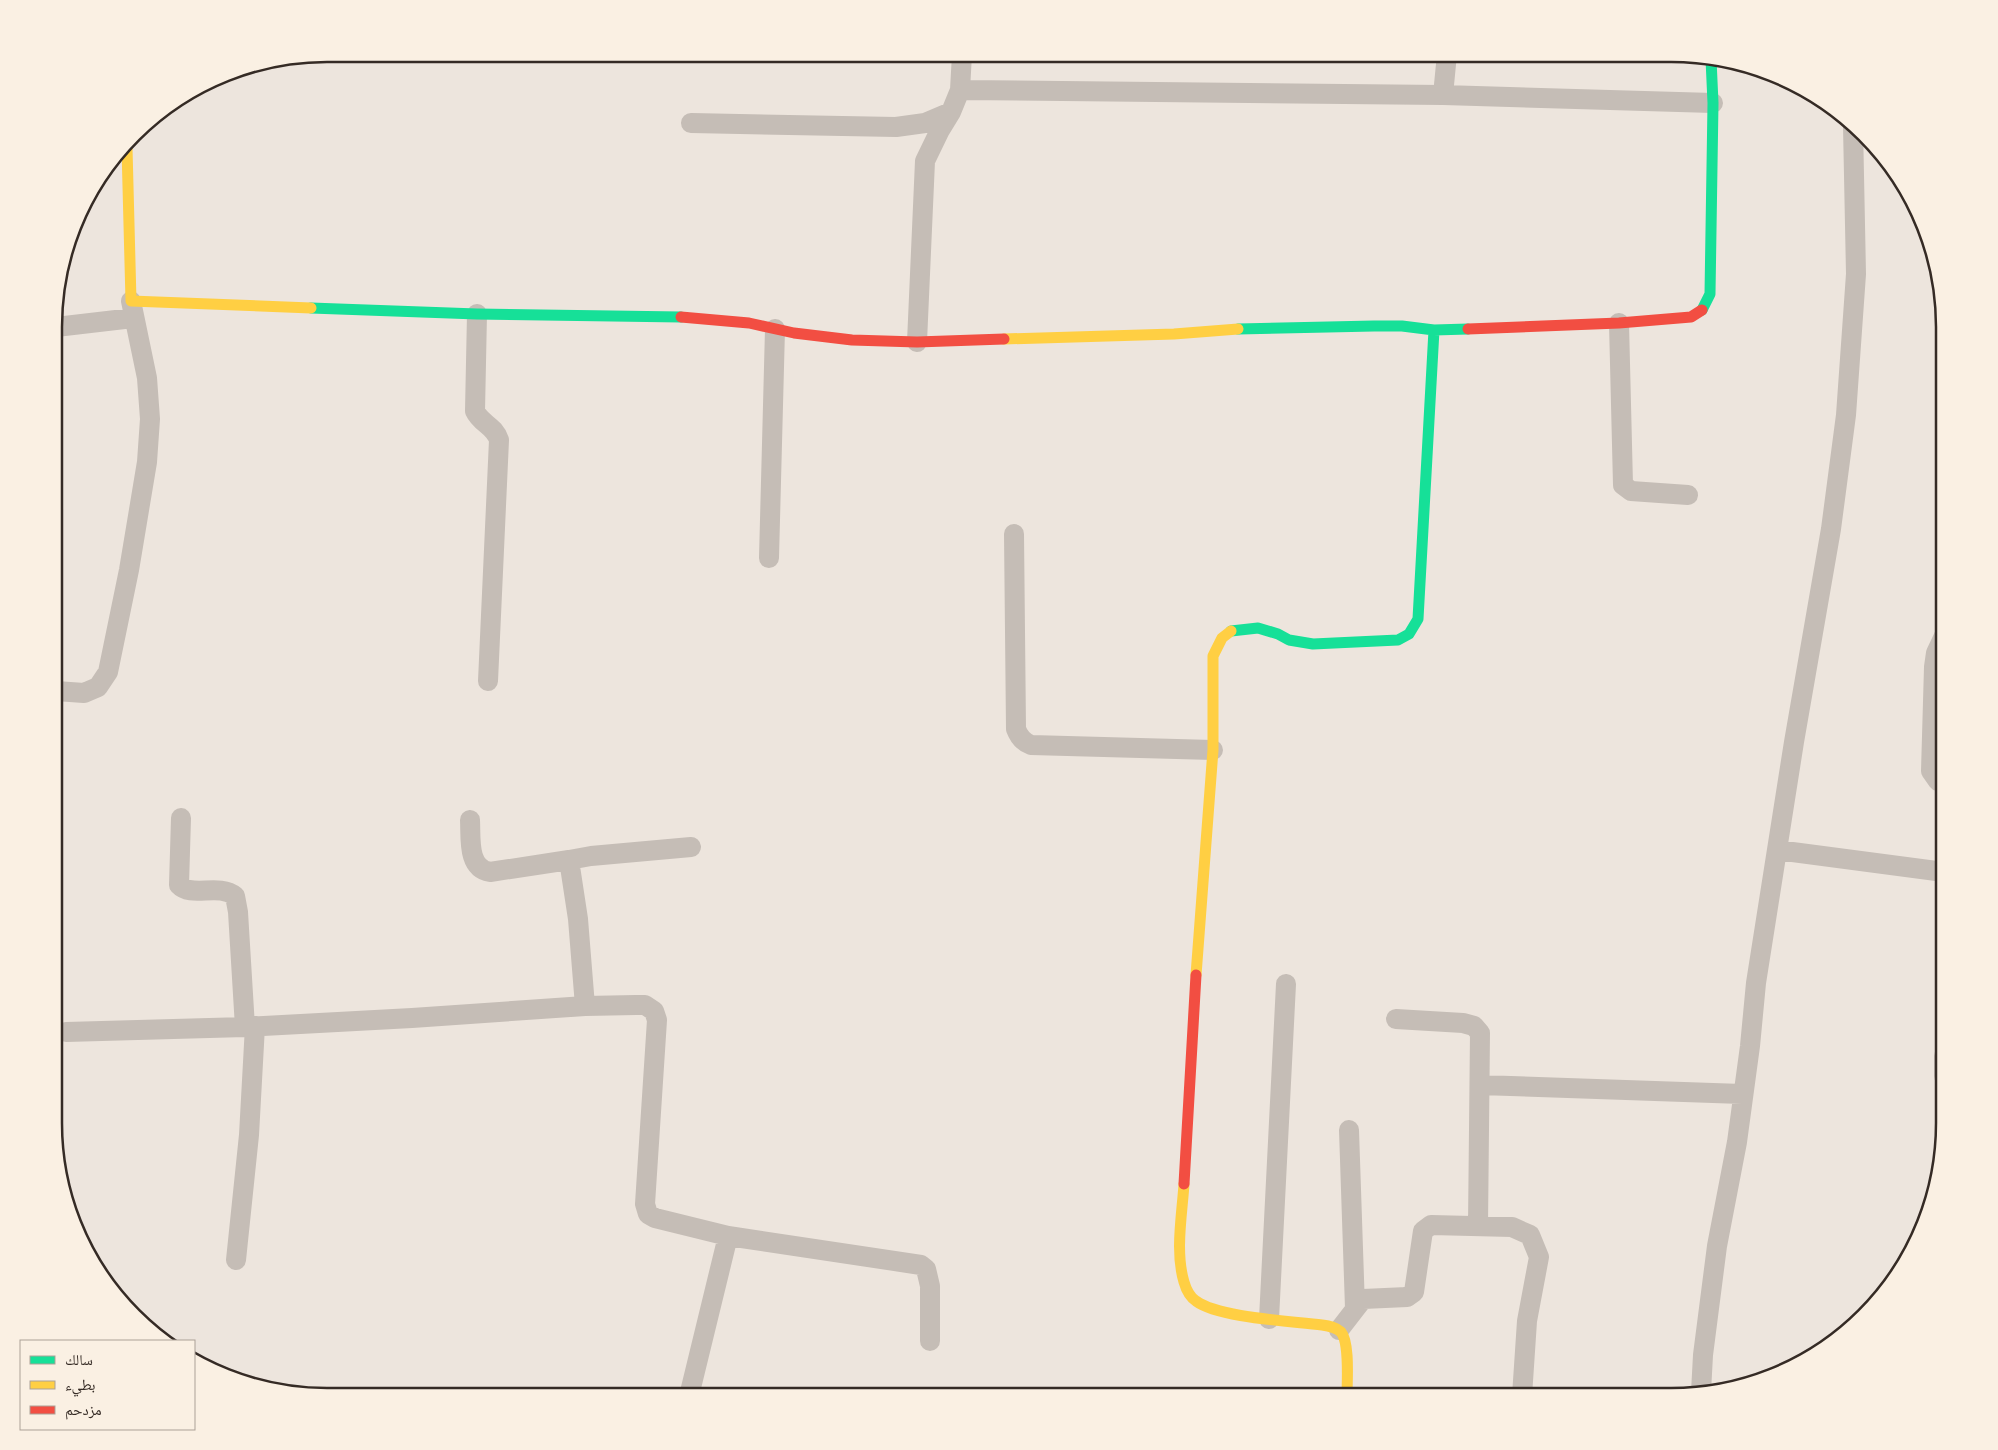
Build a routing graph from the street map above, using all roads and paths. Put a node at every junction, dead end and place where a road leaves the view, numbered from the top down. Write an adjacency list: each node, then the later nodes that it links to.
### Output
1 (962, 62): 4 (street)
2 (1446, 62): 5 (street)
3 (1711, 66): 6 (street)
4 (960, 90): 5 (street); 7 (street)
5 (1443, 96): 6 (street)
6 (1713, 103): 13 (street)
7 (951, 112): 8 (street); 17 (street)
8 (691, 123)
9 (1853, 136): 29 (street)
10 (127, 154): 11 (street)
11 (132, 309): 12 (street); 14 (street); 23 (street)
12 (477, 314): 15 (street); 22 (street)
13 (1620, 323): 16 (street); 18 (street)
14 (62, 326)
15 (775, 329): 17 (street); 20 (street)
16 (1434, 330): 17 (street); 24 (street)
17 (917, 342)
18 (1688, 495)
19 (1014, 534): 24 (street)
20 (769, 558)
21 (1936, 653): 25 (street)
22 (488, 681)
23 (62, 692)
24 (1213, 750): 44 (street)
25 (1936, 778)
26 (181, 818): 35 (street)
27 (470, 820): 30 (street)
28 (691, 847): 30 (street)
29 (1777, 850): 31 (street); 38 (street)
30 (568, 860): 33 (street)
31 (1936, 871)
32 (1286, 984): 44 (street)
33 (585, 1006): 35 (street); 41 (street)
34 (1396, 1019): 37 (street)
35 (250, 1027): 36 (street); 42 (street)
36 (66, 1032)
37 (1480, 1085): 38 (street); 40 (street)
38 (1742, 1094): 47 (street)
39 (1349, 1130): 43 (street)
40 (1478, 1225): 43 (street); 50 (street)
41 (728, 1236): 46 (street); 48 (street)
42 (236, 1260)
43 (1355, 1308): 45 (street)
44 (1269, 1318): 45 (street)
45 (1339, 1330): 49 (street)
46 (930, 1341)
47 (1701, 1386)
48 (691, 1388)
49 (1347, 1388)
50 (1523, 1388)

